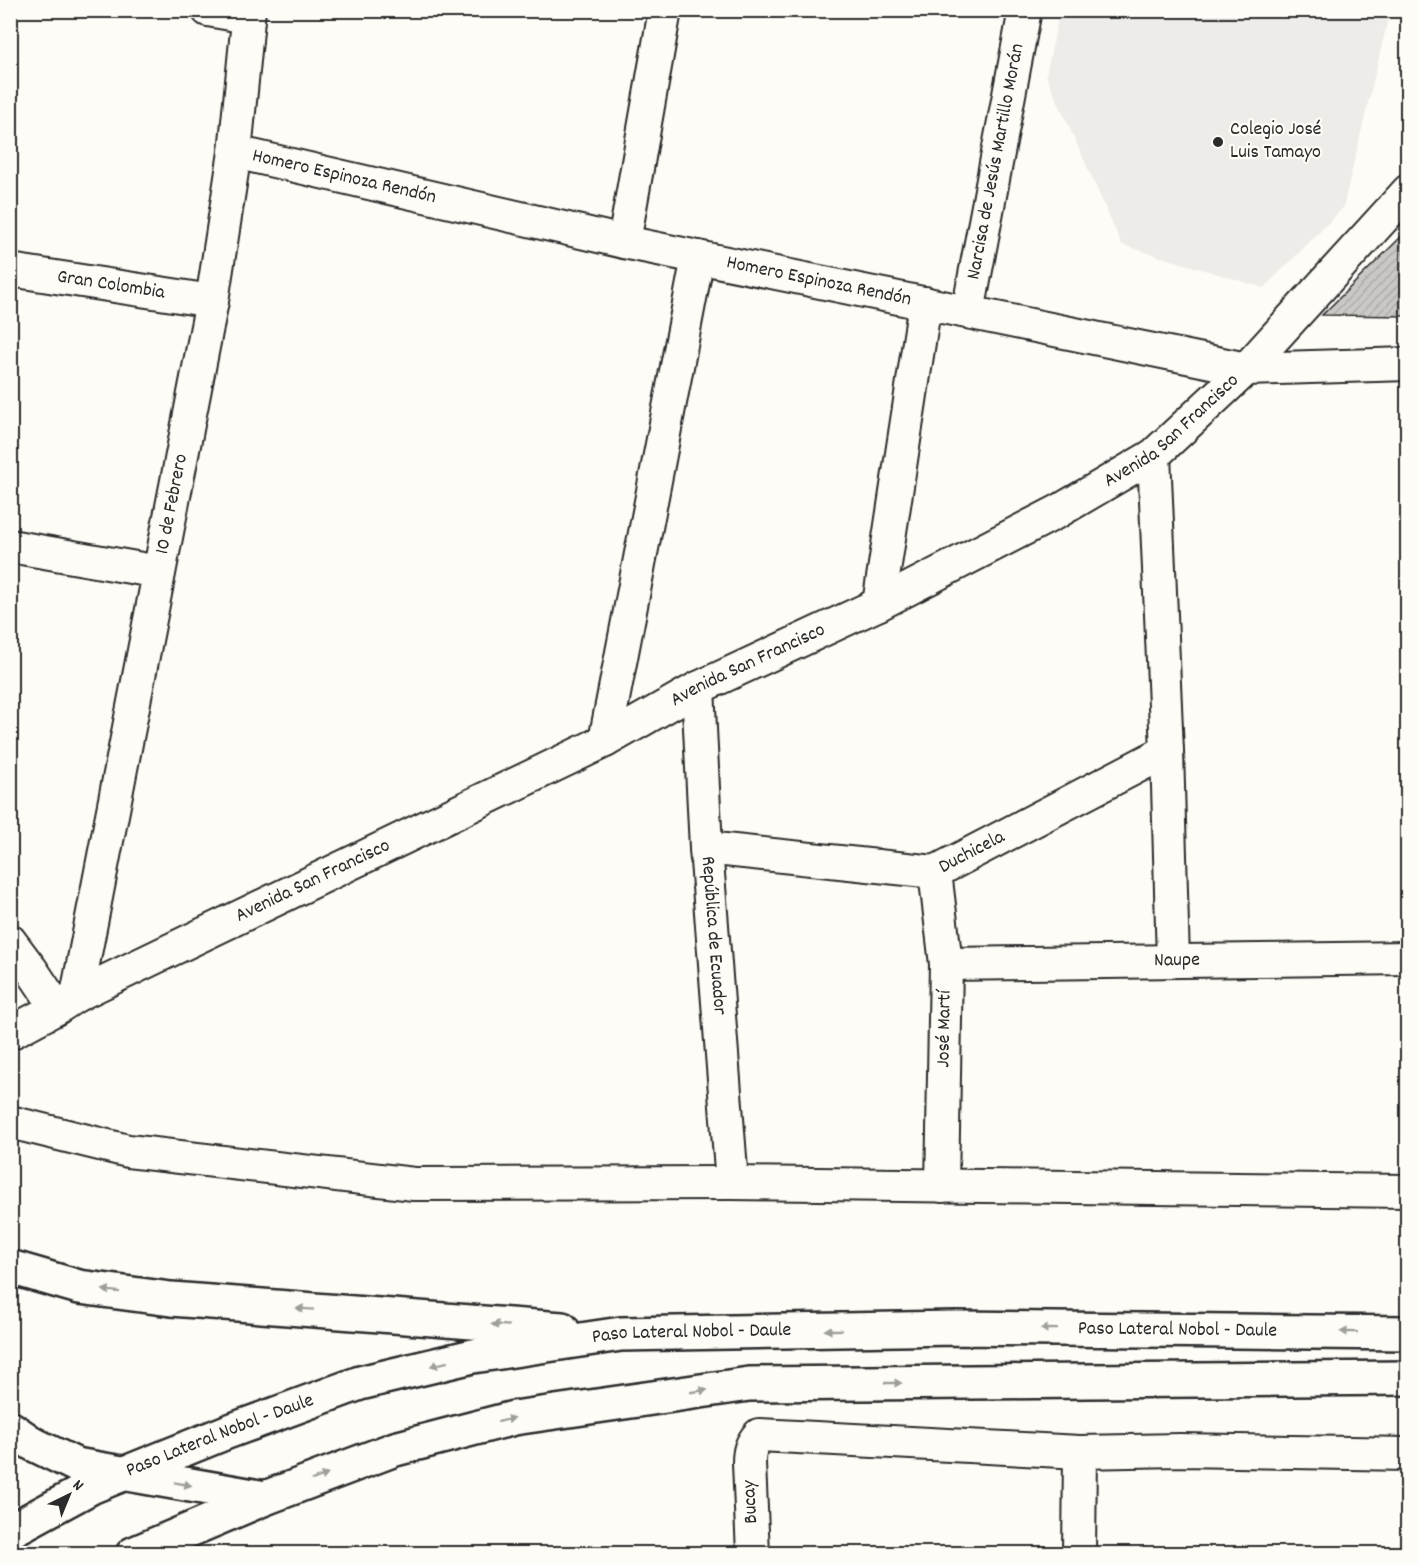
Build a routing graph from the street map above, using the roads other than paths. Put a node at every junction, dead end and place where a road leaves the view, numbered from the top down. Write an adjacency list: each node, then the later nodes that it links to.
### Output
1 (208, 10): 4 (street)
2 (666, 10): 7 (street)
3 (1025, 10): 12 (street, Narcisa de Jesús Martillo Morán)
4 (249, 14): 5 (street, 10 de Febrero)
5 (235, 152): 7 (street, Homero Espinoza Rendón); 10 (street, 10 de Febrero)
6 (1407, 191): 14 (street, Avenida San Francisco)
7 (624, 242): 8 (street, Homero Espinoza Rendón)
8 (698, 257): 11 (street, Homero Espinoza Rendón); 20 (street)
9 (10, 270): 10 (street, Gran Colombia)
10 (212, 301): 17 (street, 10 de Febrero)
11 (926, 303): 12 (street, Homero Espinoza Rendón); 18 (street)
12 (968, 312): 14 (street, Homero Espinoza Rendón)
13 (1407, 364): 14 (street, Homero Espinoza Rendón)
14 (1245, 369): 15 (street, Avenida San Francisco)
15 (1154, 455): 18 (street, Avenida San Francisco); 21 (street)
16 (10, 546): 17 (street)
17 (159, 572): 28 (street, 10 de Febrero)
18 (879, 604): 19 (street, Avenida San Francisco)
19 (698, 688): 20 (street, Avenida San Francisco); 22 (street, República de Ecuador)
20 (605, 741): 28 (street, Avenida San Francisco)
21 (1167, 743): 23 (street, Duchicela); 26 (street)
22 (705, 848): 23 (street, Duchicela); 31 (street, República de Ecuador)
23 (935, 872): 27 (street, José Martí)
24 (10, 941): 28 (street)
25 (1407, 958): 26 (street, Naupe)
26 (1173, 961): 27 (street, Naupe)
27 (946, 964): 32 (street, José Martí)
28 (67, 1002): 29 (street, Avenida San Francisco)
29 (10, 1033)
30 (10, 1122): 31 (street)
31 (732, 1183): 32 (street)
32 (942, 1186): 33 (street)
33 (1407, 1191)
34 (10, 1267): 36 (main road, one-way to 34)
35 (1407, 1333): 36 (main road, Paso Lateral Nobol - Daule, one-way to 36)
36 (621, 1334): 41 (main road, Paso Lateral Nobol - Daule, one-way to 41)
37 (1407, 1378): 42 (main road, one-way to 37)
38 (10, 1428): 41 (main road)
39 (1080, 1452): 40 (street); 45 (street, Bucay); 46 (street)
40 (1407, 1454)
41 (124, 1474): 42 (main road, one-way to 42); 43 (main road, Paso Lateral Nobol - Daule)
42 (265, 1497): 44 (main road)
43 (10, 1531)
44 (133, 1554)
45 (753, 1554)
46 (1079, 1554)

